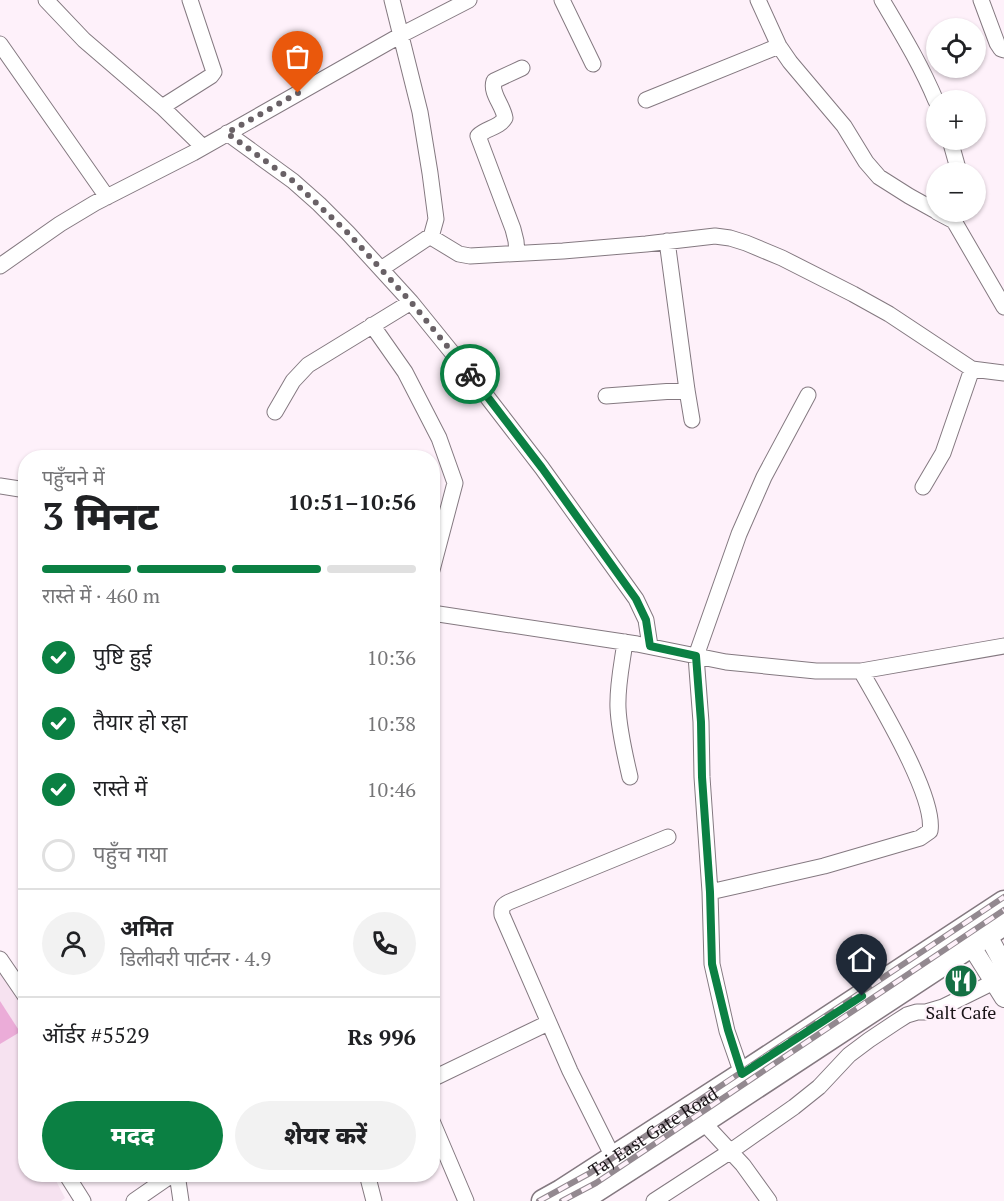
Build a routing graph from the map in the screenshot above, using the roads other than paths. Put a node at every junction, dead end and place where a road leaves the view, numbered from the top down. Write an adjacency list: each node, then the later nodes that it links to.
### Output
1 (46, 0): 17 (street)
2 (190, 0): 17 (street)
3 (393, 0): 9 (street)
4 (469, 0): 9 (street)
5 (562, 0): 13 (street)
6 (758, 0): 11 (street)
7 (882, 0): 15 (street)
8 (981, 0): 12 (street)
9 (401, 35): 18 (street); 23 (street)
10 (0, 44): 20 (street)
11 (779, 46): 16 (street); 21 (street)
12 (1004, 50)
13 (593, 64)
14 (522, 68): 25 (street)
15 (931, 90)
16 (646, 100)
17 (162, 107): 19 (street)
18 (227, 133): 19 (street); 27 (street)
19 (203, 147): 20 (street)
20 (107, 197): 26 (street)
21 (926, 205)
22 (958, 222): 29 (street)
23 (431, 237): 25 (street); 27 (street)
24 (667, 242): 25 (street); 31 (street); 33 (street)
25 (517, 253)
26 (0, 266)
27 (381, 269): 28 (street)
28 (411, 302): 30 (street); 44 (street)
29 (1004, 307)
30 (372, 326): 36 (street); 41 (street)
31 (972, 369): 32 (street); 39 (street)
32 (1004, 373)
33 (687, 390): 35 (street); 37 (street)
34 (808, 395): 46 (street)
35 (606, 396)
36 (275, 412)
37 (692, 420)
38 (0, 486): 40 (street)
39 (922, 487)
40 (18, 489)
41 (440, 540)
42 (440, 614): 43 (street)
43 (625, 642): 44 (street); 48 (street)
44 (650, 646): 46 (street)
45 (1004, 646): 47 (street)
46 (696, 656): 47 (street); 50 (street)
47 (861, 671): 50 (street)
48 (630, 777)
49 (668, 837): 57 (street)
50 (710, 892): 58 (street)
51 (1004, 903): 52 (main road, Taj East Gate Road)
52 (980, 931): 54 (street); 55 (street); 58 (main road, Taj East Gate Road); 60 (main road)
53 (0, 958): 56 (street)
54 (1004, 965)
55 (1001, 985): 62 (street)
56 (18, 986)
57 (548, 1023): 59 (street); 63 (street)
58 (742, 1074): 63 (main road, Taj East Gate Road)
59 (440, 1075)
60 (704, 1122): 62 (street); 74 (main road)
61 (440, 1140): 72 (street)
62 (731, 1151): 75 (street); 76 (street)
63 (613, 1157): 73 (main road, Taj East Gate Road)
64 (71, 1182): 68 (street)
65 (161, 1182): 69 (street)
66 (178, 1182): 70 (street)
67 (369, 1182): 71 (street)
68 (83, 1201)
69 (134, 1201)
70 (181, 1201)
71 (374, 1201)
72 (466, 1201)
73 (543, 1201)
74 (580, 1201)
75 (654, 1201)
76 (769, 1201)

